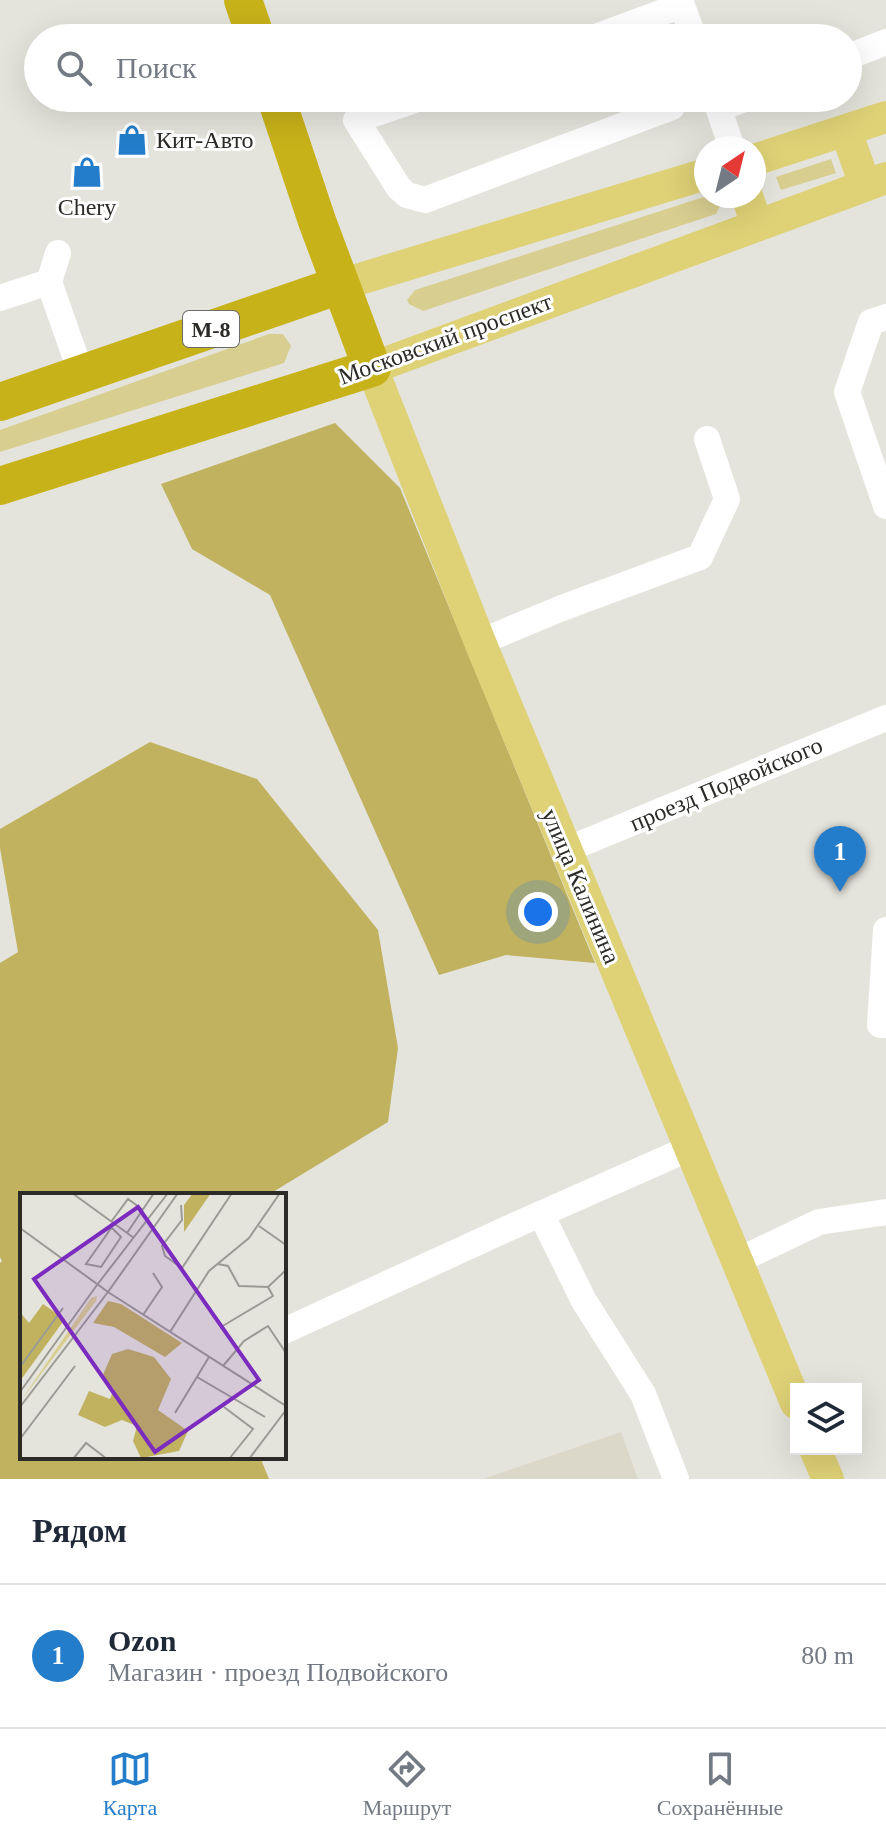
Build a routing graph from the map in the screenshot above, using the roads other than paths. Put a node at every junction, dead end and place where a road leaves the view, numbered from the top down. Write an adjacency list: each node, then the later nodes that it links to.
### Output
1 (243, 0): 3 (highway)
2 (681, 2): 4 (street); 5 (street)
3 (251, 24)
4 (656, 24)
5 (689, 24)
6 (886, 42): 7 (street)
7 (862, 51)
8 (281, 112): 21 (highway)
9 (380, 112): 10 (street)
10 (659, 112)
11 (720, 112): 14 (street)
12 (886, 117): 13 (main road)
13 (846, 131): 15 (main road); 17 (main road)
14 (728, 136)
15 (766, 156)
16 (694, 178): 21 (main road)
17 (875, 182): 18 (main road, Московский проспект)
18 (752, 210): 24 (main road, Московский проспект)
19 (58, 253): 20 (street)
20 (49, 282): 22 (street); 25 (street)
21 (340, 285): 24 (highway); 25 (highway, М-8)
22 (0, 298)
23 (886, 317): 29 (street)
24 (372, 368): 28 (highway, Московский проспект); 30 (main road, улица Калинина)
25 (81, 373): 26 (highway, М-8)
26 (0, 402)
27 (707, 439): 30 (street)
28 (0, 486)
29 (886, 506)
30 (480, 642): 32 (main road, улица Калинина)
31 (886, 718): 32 (street, проезд Подвойского)
32 (566, 850): 35 (main road, улица Калинина)
33 (886, 930): 34 (street)
34 (886, 1025)
35 (690, 1148): 37 (street); 38 (main road, улица Калинина)
36 (886, 1212): 38 (street)
37 (541, 1214): 39 (street); 42 (street)
38 (737, 1261): 40 (main road, улица Калинина)
39 (286, 1330)
40 (790, 1389)
41 (818, 1455): 43 (main road)
42 (676, 1479)
43 (828, 1479)

